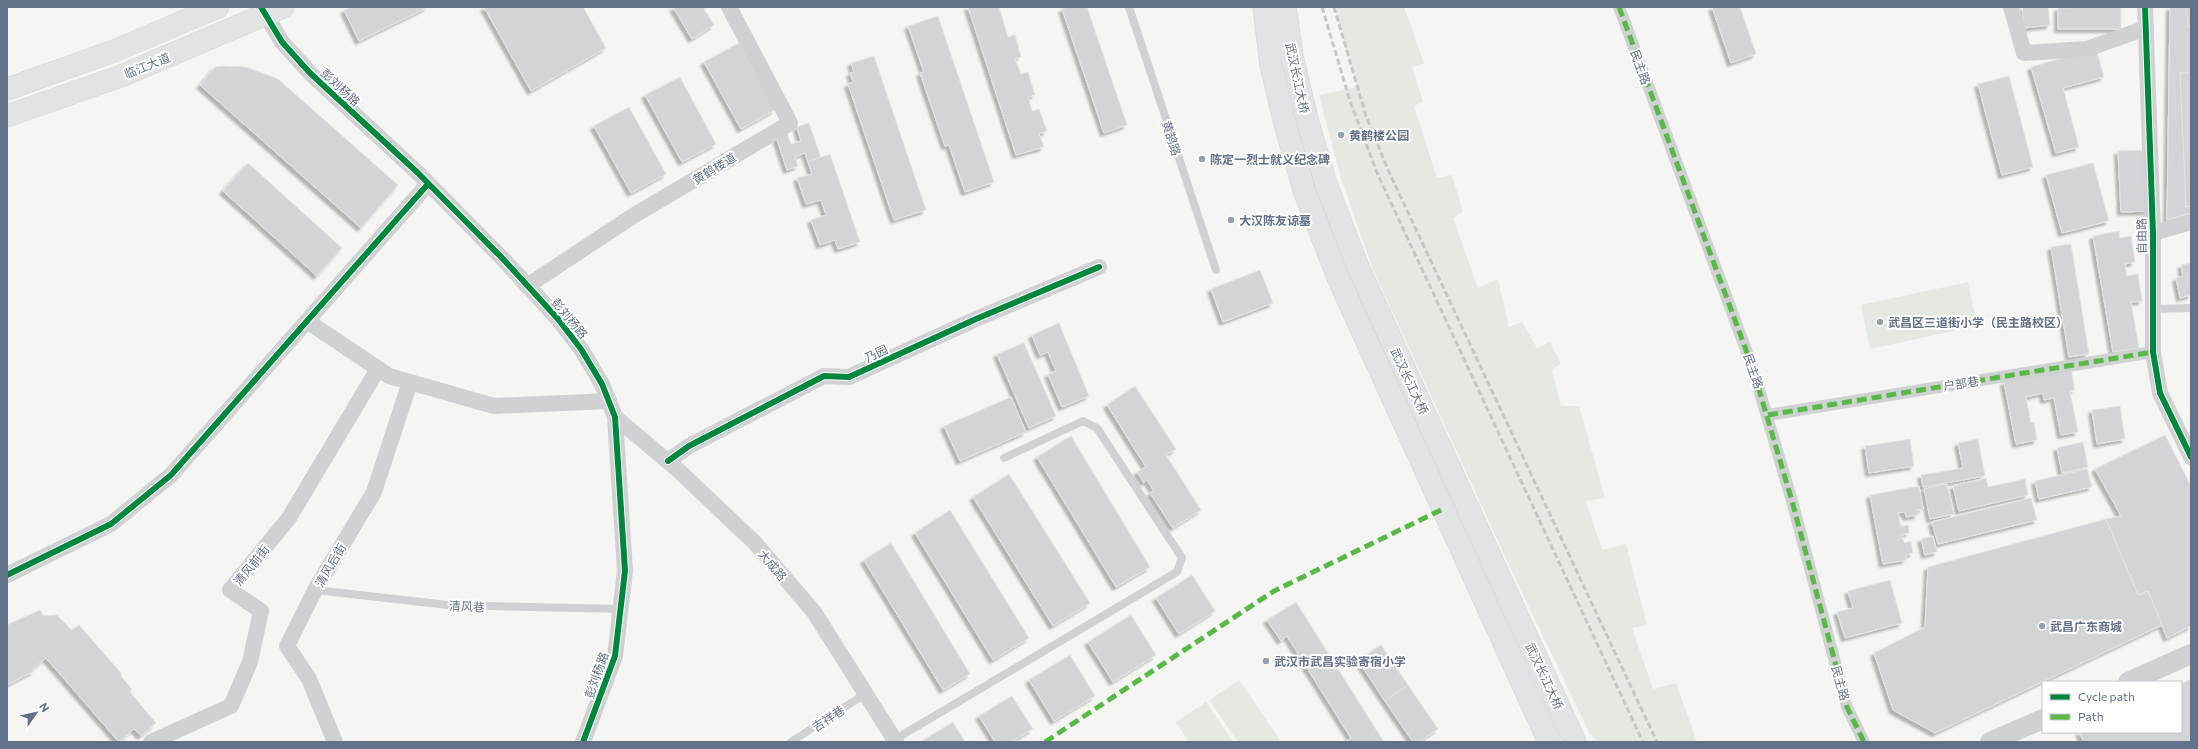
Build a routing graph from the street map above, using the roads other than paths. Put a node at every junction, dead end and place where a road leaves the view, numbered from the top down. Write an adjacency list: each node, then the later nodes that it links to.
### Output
1 (218, 7): 11 (main road, 临江大道)
2 (729, 7): 18 (street, 黄鹤楼道)
3 (1129, 7): 17 (lane, 黄鹄路)
4 (1264, 7): 43 (main road, 武汉长江大桥)
5 (1285, 7): 44 (main road, 武汉长江大桥)
6 (1619, 7): 26 (street, 民主路)
7 (2011, 7): 10 (street)
8 (2145, 7): 10 (street, 自由路)
9 (270, 10): 12 (main road, 临江大道); 13 (street, 彭刘杨路)
10 (2146, 28): 15 (street, 自由路)
11 (7, 89)
12 (7, 116)
13 (428, 184): 18 (street, 彭刘杨路); 21 (street)
14 (2191, 222): 15 (street)
15 (2153, 233): 20 (street, 自由路)
16 (1099, 267): 30 (street, 乃园)
17 (1216, 270)
18 (527, 286): 25 (street, 彭刘杨路)
19 (2191, 308): 20 (lane)
20 (2152, 310): 22 (street, 自由路)
21 (307, 321): 23 (street); 31 (street)
22 (2153, 352): 26 (street, 户部巷); 28 (street, 自由路)
23 (378, 369): 24 (street); 39 (street, 清风前街)
24 (410, 382): 25 (street); 32 (street, 清风后街)
25 (609, 401): 27 (street, 彭刘杨路)
26 (1768, 415): 45 (street, 民主路)
27 (615, 417): 30 (street, 大成路); 33 (street, 彭刘杨路)
28 (2191, 457)
29 (1004, 458): 38 (lane)
30 (668, 461): 36 (street, 大成路)
31 (7, 575)
32 (315, 590): 33 (lane, 清风巷); 40 (street, 清风后街)
33 (621, 609): 41 (street, 彭刘杨路)
34 (2191, 654): 35 (street)
35 (2130, 681)
36 (865, 694): 38 (street, 大成路); 42 (lane, 吉祥巷)
37 (2042, 719): 46 (street)
38 (895, 741)
39 (151, 742)
40 (335, 742)
41 (583, 742)
42 (791, 742)
43 (1549, 742)
44 (1575, 742)
45 (1864, 742)
46 (1990, 742)

